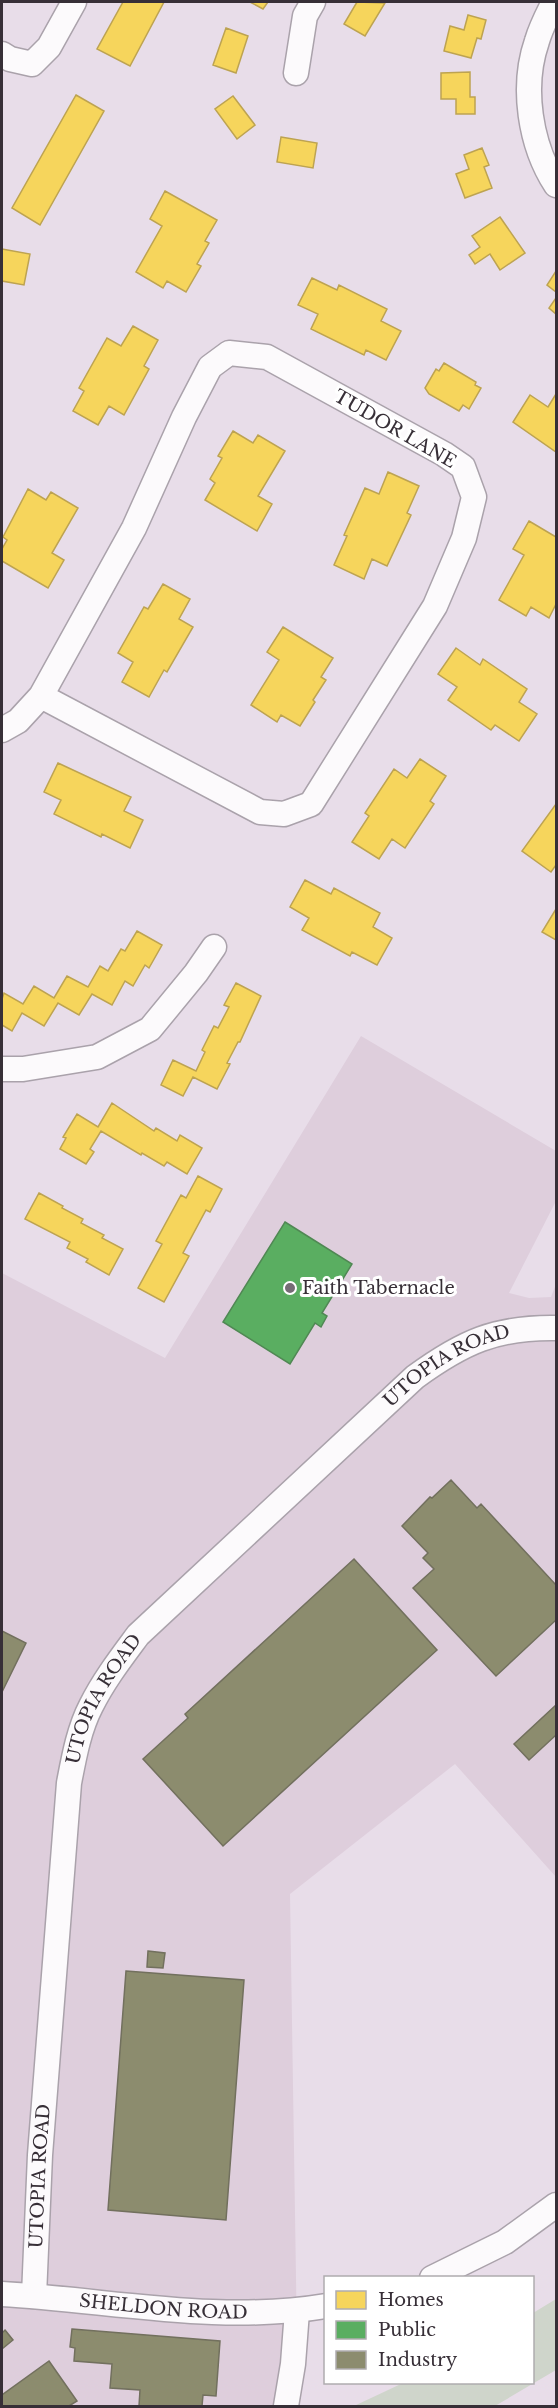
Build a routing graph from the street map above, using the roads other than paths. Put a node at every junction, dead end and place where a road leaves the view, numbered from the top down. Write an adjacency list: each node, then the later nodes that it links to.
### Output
1 (74, 2): 4 (street)
2 (313, 2): 5 (street)
3 (554, 2): 6 (street)
4 (2, 54)
5 (296, 73)
6 (556, 185)
7 (42, 696): 7 (street, TUDOR LANE); 8 (street, TUDOR LANE)
8 (2, 730)
9 (214, 947): 10 (street)
10 (2, 1070)
11 (556, 1328): 15 (street, UTOPIA ROAD)
12 (553, 2216): 13 (street)
13 (434, 2276)
14 (2, 2294): 15 (street, SHELDON ROAD)
15 (33, 2295): 17 (street, SHELDON ROAD)
16 (324, 2306): 17 (street, SHELDON ROAD)
17 (297, 2311): 18 (street)
18 (286, 2406)

